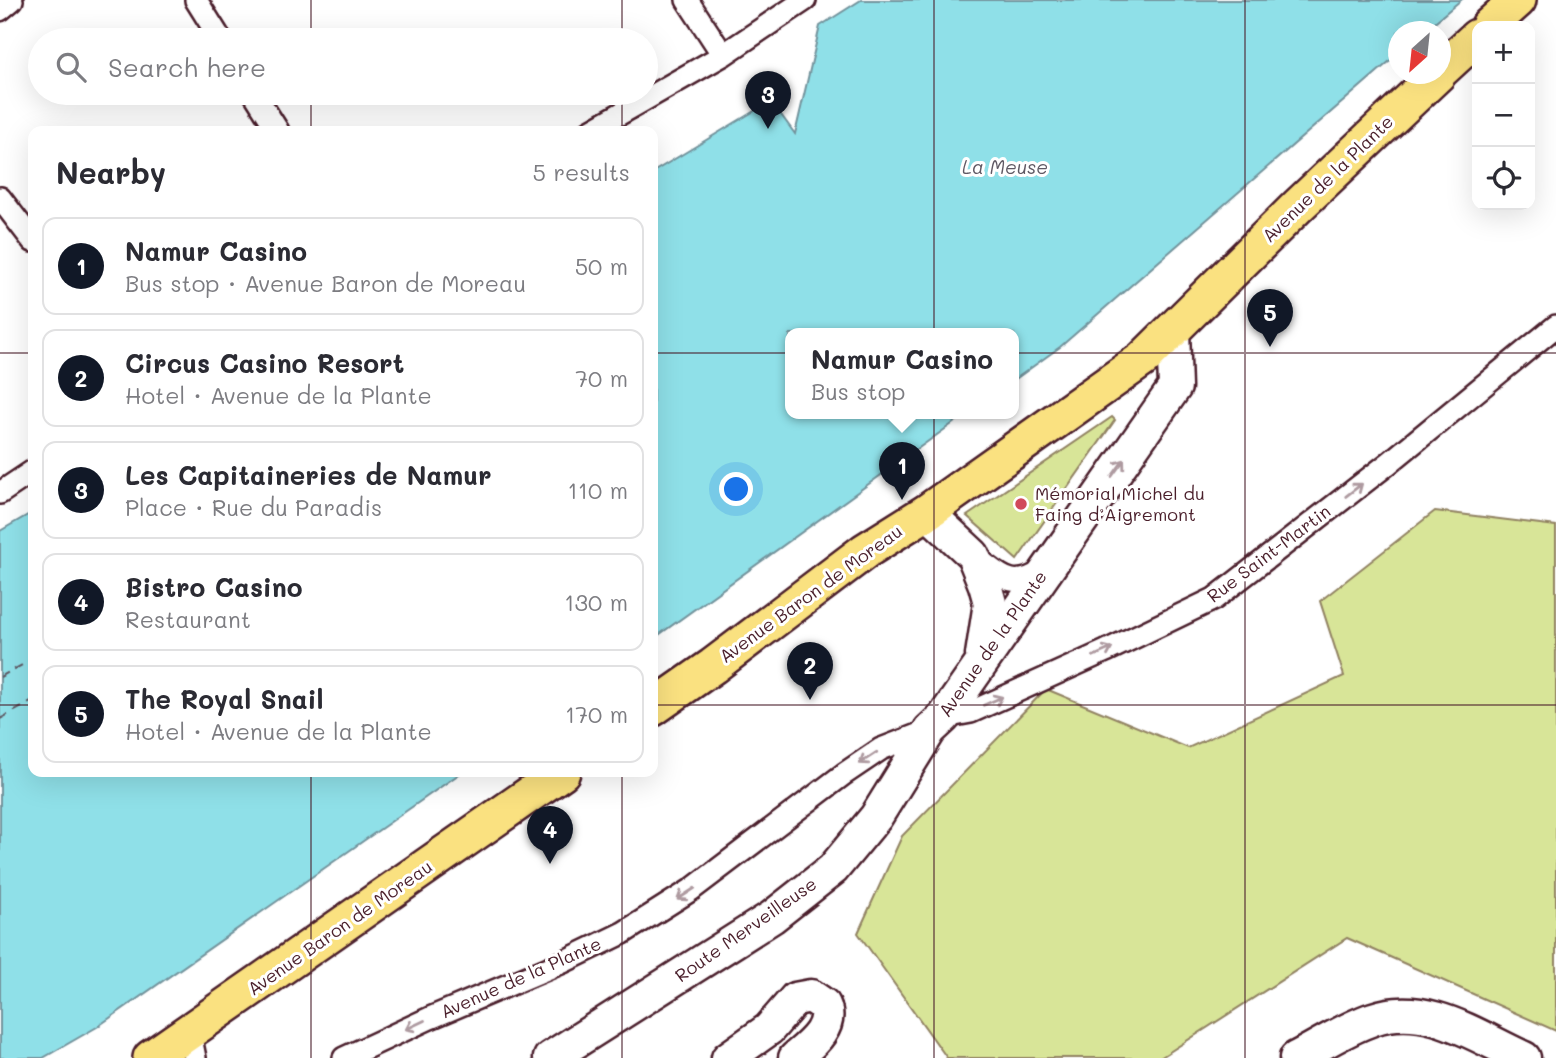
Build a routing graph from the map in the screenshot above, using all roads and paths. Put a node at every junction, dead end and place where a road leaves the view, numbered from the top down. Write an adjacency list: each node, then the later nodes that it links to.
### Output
1 (12, 0): 6 (street)
2 (196, 0): 8 (street)
3 (687, 0): 10 (street)
4 (805, 0): 10 (street)
5 (1518, 0): 7 (main road)
6 (0, 10)
7 (1495, 21)
8 (214, 28)
9 (1472, 42): 11 (main road, Avenue de la Plante)
10 (723, 55): 13 (street)
11 (1451, 61)
12 (1426, 84): 21 (main road, Avenue de la Plante)
13 (658, 92)
14 (262, 105): 16 (street)
15 (636, 105): 17 (street)
16 (275, 126)
17 (599, 126)
18 (0, 198): 19 (street)
19 (28, 234)
20 (1556, 326): 31 (street, Rue Saint-Martin, one-way to 20)
21 (1173, 331): 22 (main road, Avenue Baron de Moreau); 23 (main road, Avenue de la Plante)
22 (1143, 359): 23 (main road); 26 (main road, Avenue Baron de Moreau)
23 (1156, 416): 28 (main road, Avenue de la Plante, one-way to 23)
24 (28, 474): 25 (street)
25 (0, 494)
26 (927, 512): 27 (main road); 30 (main road, Avenue Baron de Moreau)
27 (973, 555): 28 (street); 29 (main road)
28 (1045, 570): 29 (main road, Avenue de la Plante)
29 (980, 664): 31 (main road, Avenue de la Plante)
30 (658, 704)
31 (937, 724): 35 (street, Avenue de la Plante, one-way to 35); 36 (main road, Route Merveilleuse)
32 (555, 777): 33 (main road, Avenue Baron de Moreau)
33 (193, 1045): 34 (main road, Avenue Baron de Moreau)
34 (152, 1058)
35 (344, 1058)
36 (550, 1058)
37 (727, 1058): 38 (main road)
38 (795, 1058)
39 (1296, 1058): 40 (main road)
40 (1524, 1058)

